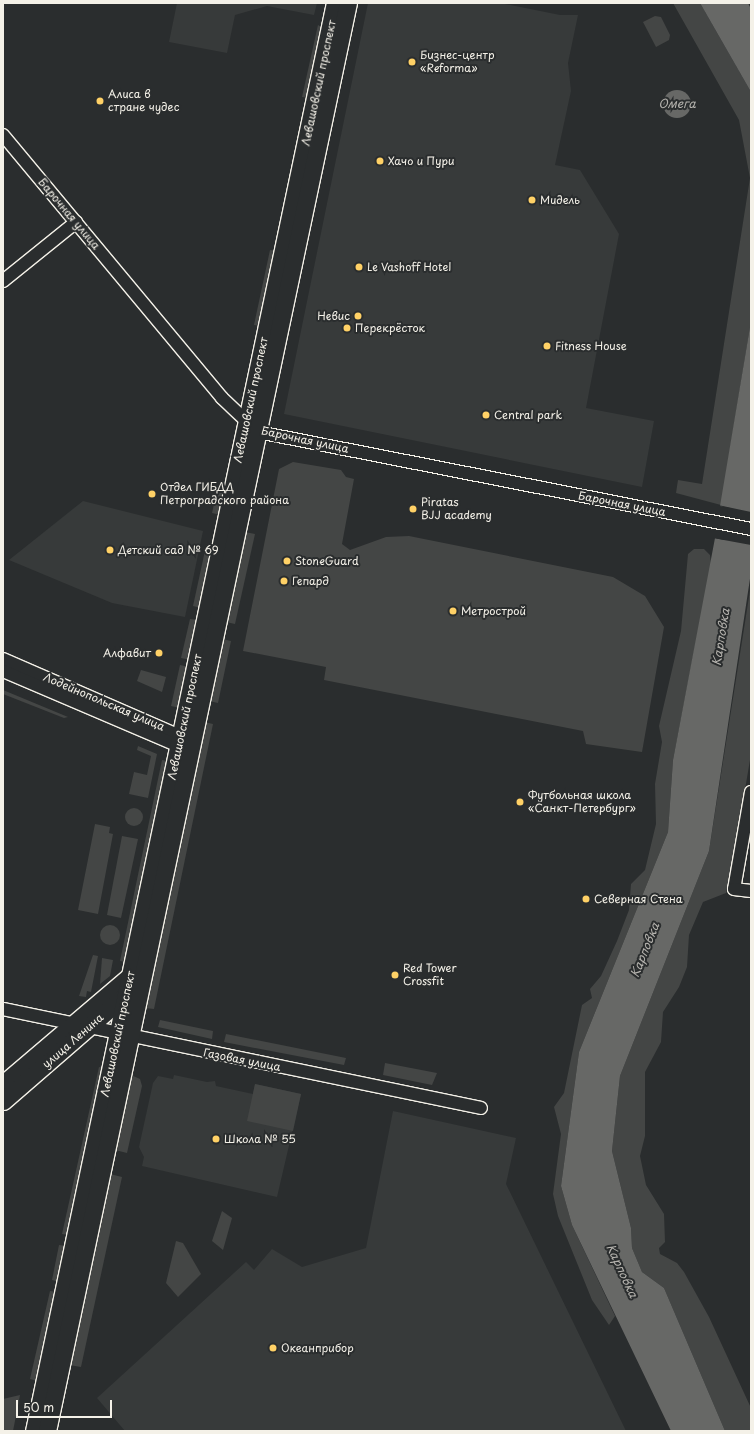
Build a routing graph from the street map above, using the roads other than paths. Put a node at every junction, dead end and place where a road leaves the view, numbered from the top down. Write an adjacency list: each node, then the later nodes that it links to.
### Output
1 (335, 3): 6 (street, Левашовский проспект)
2 (348, 3): 6 (street, Левашовский проспект)
3 (3, 135): 4 (street, Барочная улица)
4 (76, 222): 5 (street); 6 (street, Барочная улица)
5 (3, 281)
6 (253, 427): 7 (street, Барочная улица); 10 (street, Левашовский проспект)
7 (751, 529)
8 (3, 659): 10 (street, Лодейнопольская улица)
9 (3, 671): 10 (street, Лодейнопольская улица)
10 (184, 741): 13 (street, Левашовский проспект)
11 (751, 792): 12 (street)
12 (751, 891)
13 (136, 978): 14 (street, улица Ленина); 16 (street, улица Ленина); 17 (street, Левашовский проспект)
14 (126, 995): 16 (street, улица Ленина); 17 (street, Левашовский проспект)
15 (3, 1009): 16 (street, Газовая улица)
16 (81, 1026): 17 (street, Газовая улица); 18 (street, улица Ленина); 19 (street, улица Ленина)
17 (124, 1035): 20 (street, Газовая улица); 21 (street, Левашовский проспект); 22 (street, Левашовский проспект)
18 (3, 1084)
19 (3, 1101)
20 (482, 1108)
21 (34, 1431)
22 (47, 1431)

